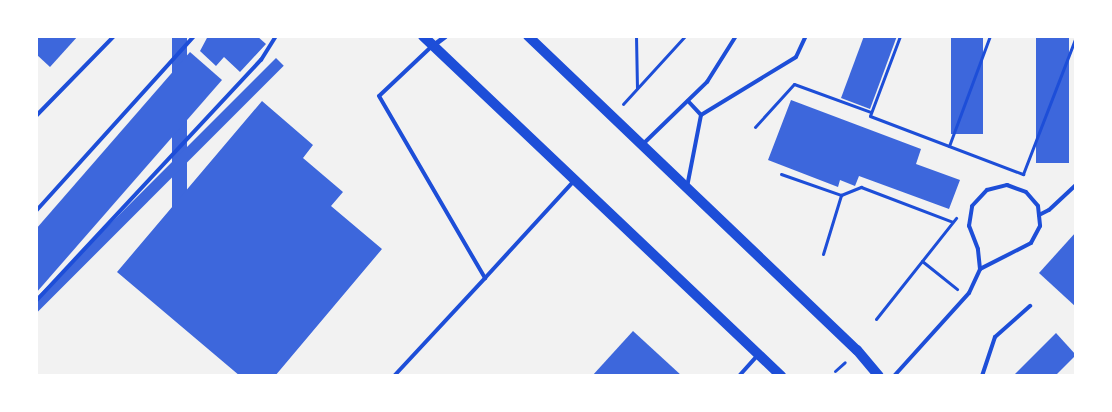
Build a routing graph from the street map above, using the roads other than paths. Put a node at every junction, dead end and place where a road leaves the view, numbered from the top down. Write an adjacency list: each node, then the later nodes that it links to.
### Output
1 (114, 36): 12 (lane)
2 (194, 36): 17 (lane)
3 (276, 36): 21 (lane)
4 (423, 36): 9 (main road)
5 (445, 36): 9 (street)
6 (528, 36): 13 (main road)
7 (736, 36): 10 (lane)
8 (806, 36): 11 (lane)
9 (433, 46): 14 (main road); 20 (lane)
10 (688, 101): 11 (lane); 13 (lane)
11 (701, 115): 16 (lane)
12 (36, 116)
13 (642, 145): 16 (main road)
14 (575, 180): 20 (lane); 23 (main road)
15 (1076, 185): 18 (lane)
16 (687, 188): 27 (main road)
17 (36, 211)
18 (1039, 215): 19 (lane); 19 (lane)
19 (980, 270): 28 (lane)
20 (485, 278): 24 (lane)
21 (36, 302)
22 (1030, 306): 29 (lane)
23 (759, 355): 25 (lane); 26 (main road)
24 (394, 376)
25 (739, 376)
26 (781, 376)
27 (879, 376)
28 (894, 376)
29 (982, 376)

